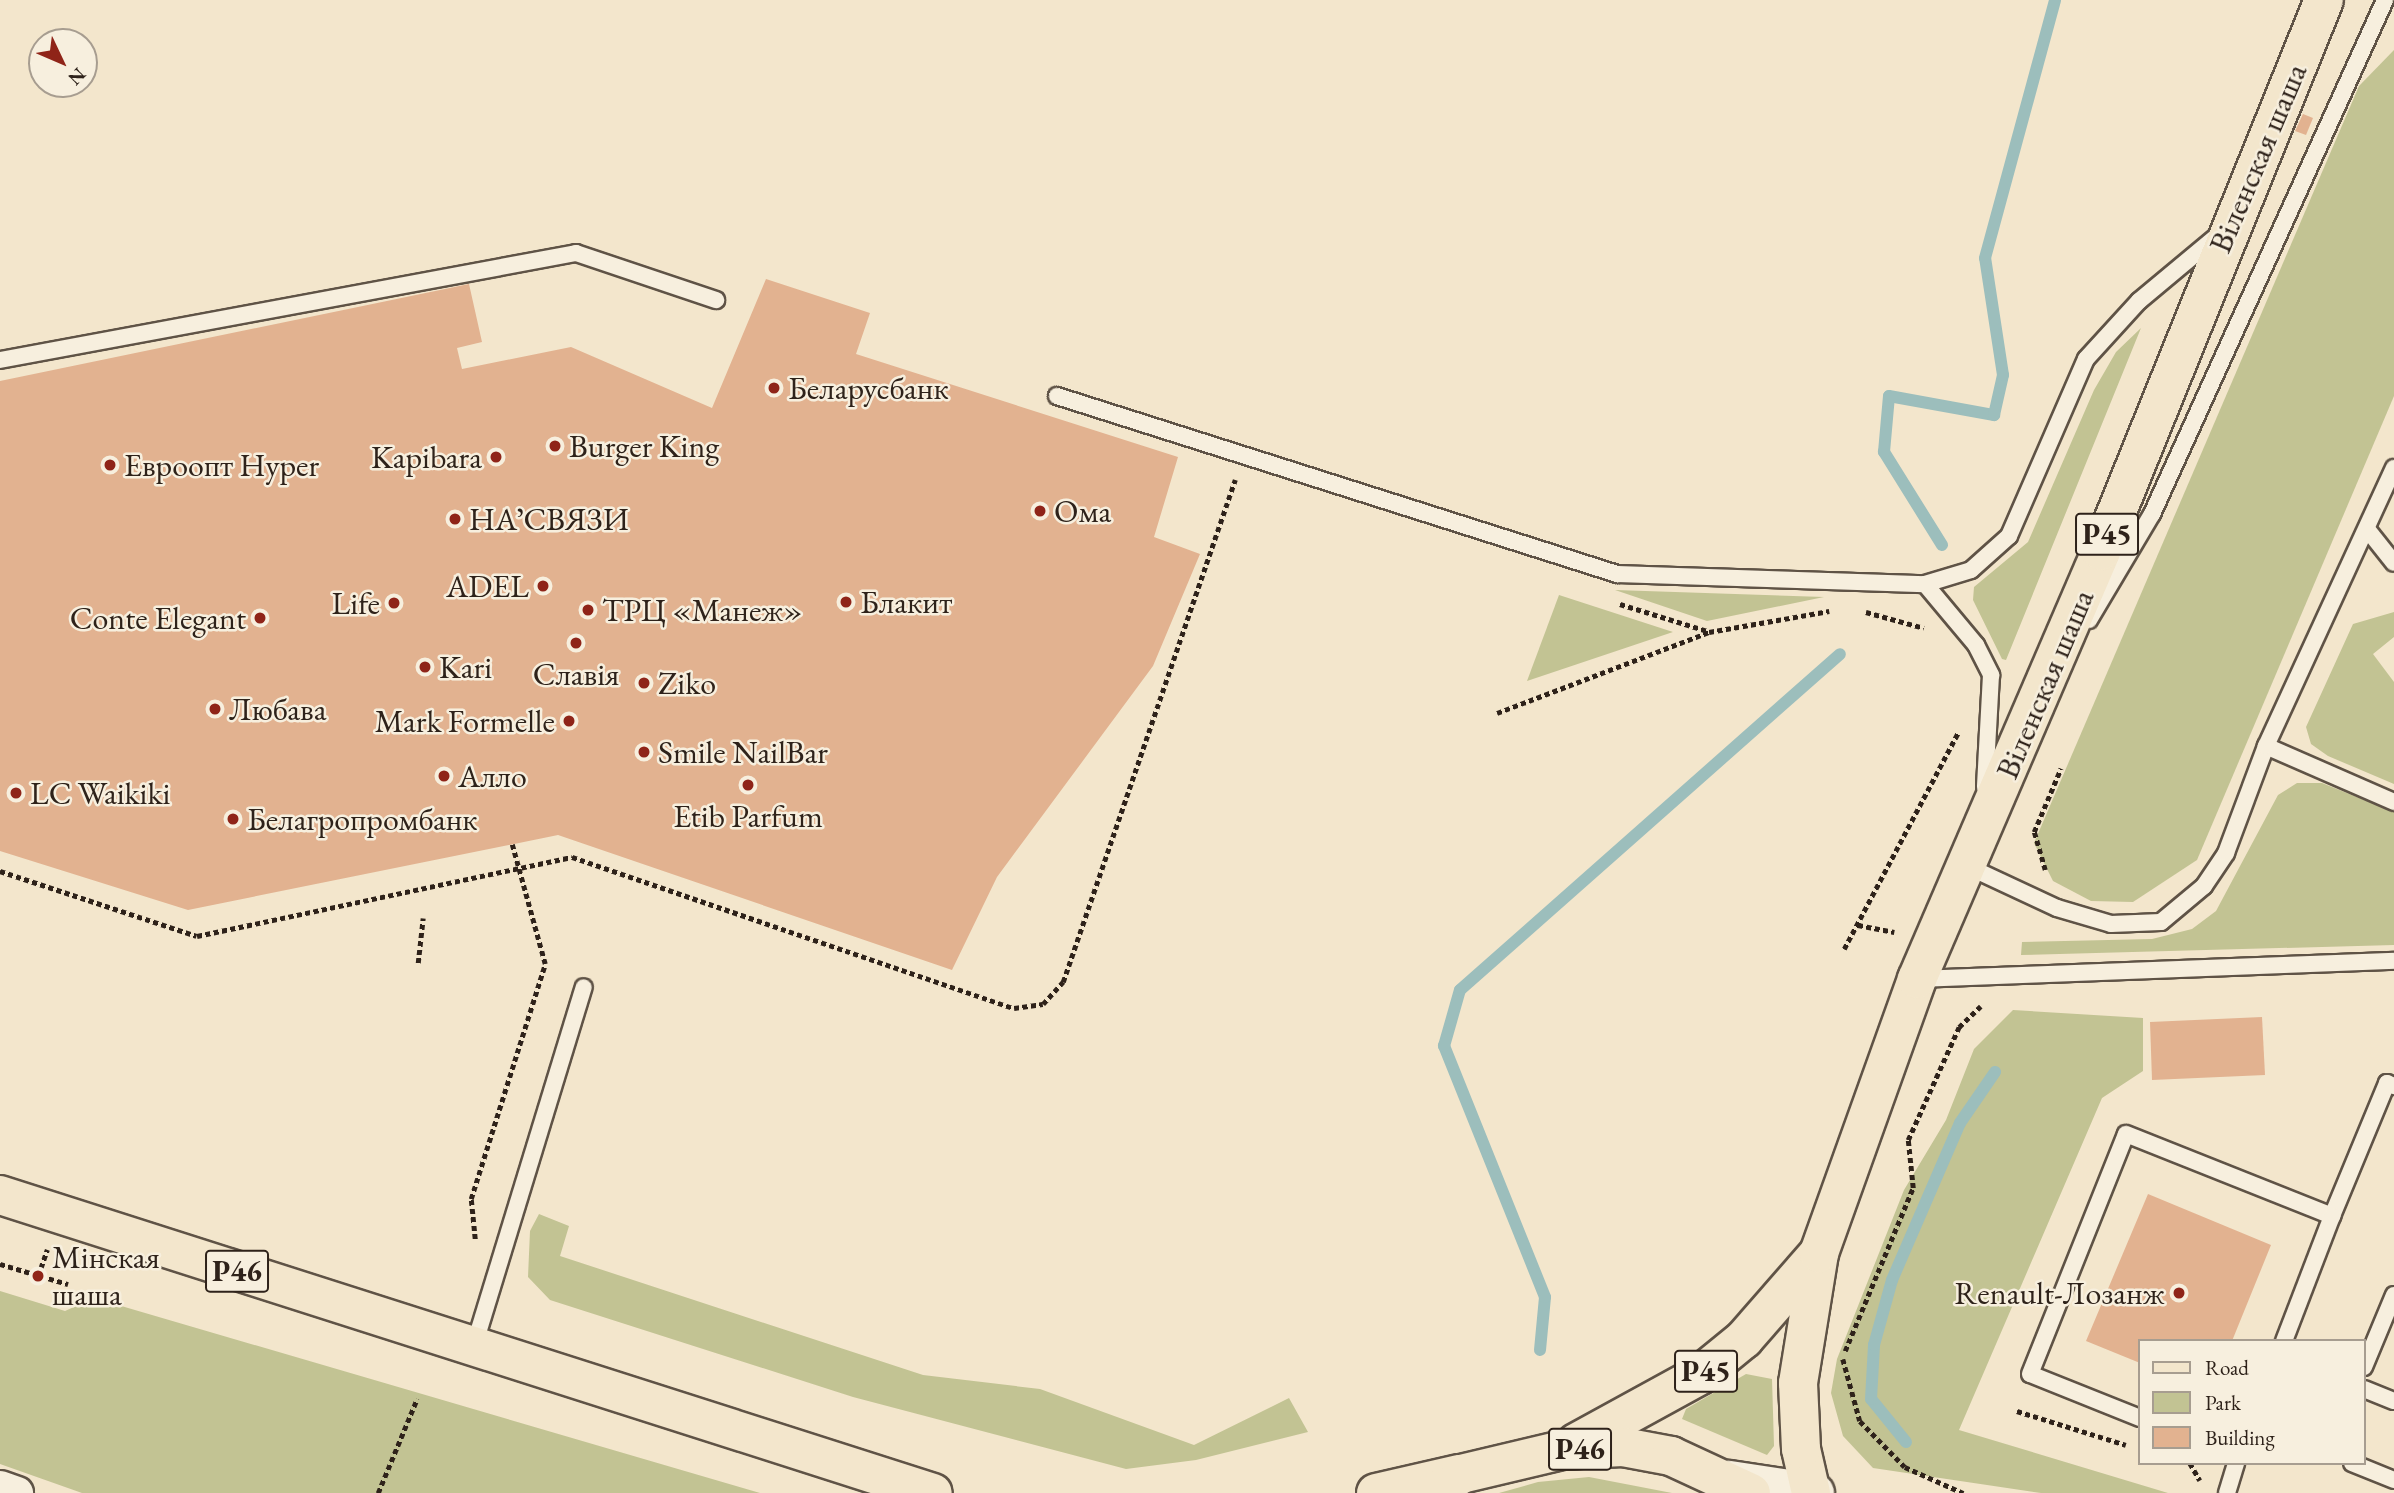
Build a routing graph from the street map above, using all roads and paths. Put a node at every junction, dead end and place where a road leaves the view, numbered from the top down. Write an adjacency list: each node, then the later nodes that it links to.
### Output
1 (2324, 0): 3 (main road, Віленская шаша / Р45)
2 (2385, 0): 15 (lane)
3 (2227, 228): 11 (lane); 15 (main road, Віленская шаша / Р45)
4 (716, 300): 5 (lane)
5 (0, 360)
6 (1056, 396): 7 (lane)
7 (1243, 456): 11 (lane); 23 (path)
8 (2393, 472): 9 (lane)
9 (2367, 528): 10 (lane); 18 (lane)
10 (2394, 563)
11 (1925, 584): 22 (lane)
12 (1837, 610): 16 (path)
13 (1859, 611): 14 (path)
14 (1929, 631)
15 (2035, 708): 22 (main road, Віленская шаша / Р45)
16 (1497, 713)
17 (1962, 721): 27 (path)
18 (2266, 746): 20 (lane); 22 (lane)
19 (2061, 768): 25 (path)
20 (2394, 802)
21 (512, 844): 23 (path)
22 (1975, 852): 30 (main road, Віленская шаша / Р45)
23 (520, 869): 24 (path); 36 (path)
24 (0, 871)
25 (2053, 881)
26 (423, 918): 29 (path)
27 (1844, 949)
28 (2394, 961): 30 (lane)
29 (418, 962)
30 (1917, 979): 37 (main road, Віленская шаша / Р45)
31 (584, 987): 42 (lane)
32 (1989, 1000): 63 (path)
33 (2394, 1086): 35 (lane)
34 (0, 1195): 42 (main road, Р46)
35 (2332, 1216): 41 (lane); 48 (lane)
36 (473, 1246)
37 (1819, 1253): 50 (main road, Р45); 62 (main road, Р45)
38 (0, 1264): 39 (path)
39 (68, 1284)
40 (2394, 1295): 43 (lane)
41 (2285, 1339)
42 (473, 1346): 60 (main road, Р46)
43 (2366, 1362)
44 (2366, 1390): 46 (lane)
45 (416, 1399): 59 (path)
46 (2394, 1401)
47 (2017, 1411): 49 (path)
48 (2138, 1417)
49 (2138, 1448)
50 (1562, 1450): 55 (main road, Р46); 56 (main road, Р46)
51 (2191, 1465): 64 (path)
52 (2235, 1465): 65 (lane)
53 (2357, 1465): 54 (lane)
54 (2394, 1480)
55 (1448, 1483): 61 (main road, Р46)
56 (1740, 1486): 62 (main road)
57 (0, 1487): 58 (street)
58 (17, 1493)
59 (378, 1493)
60 (933, 1493)
61 (1376, 1493)
62 (1812, 1493)
63 (1963, 1493)
64 (2200, 1493)
65 (2227, 1493)

